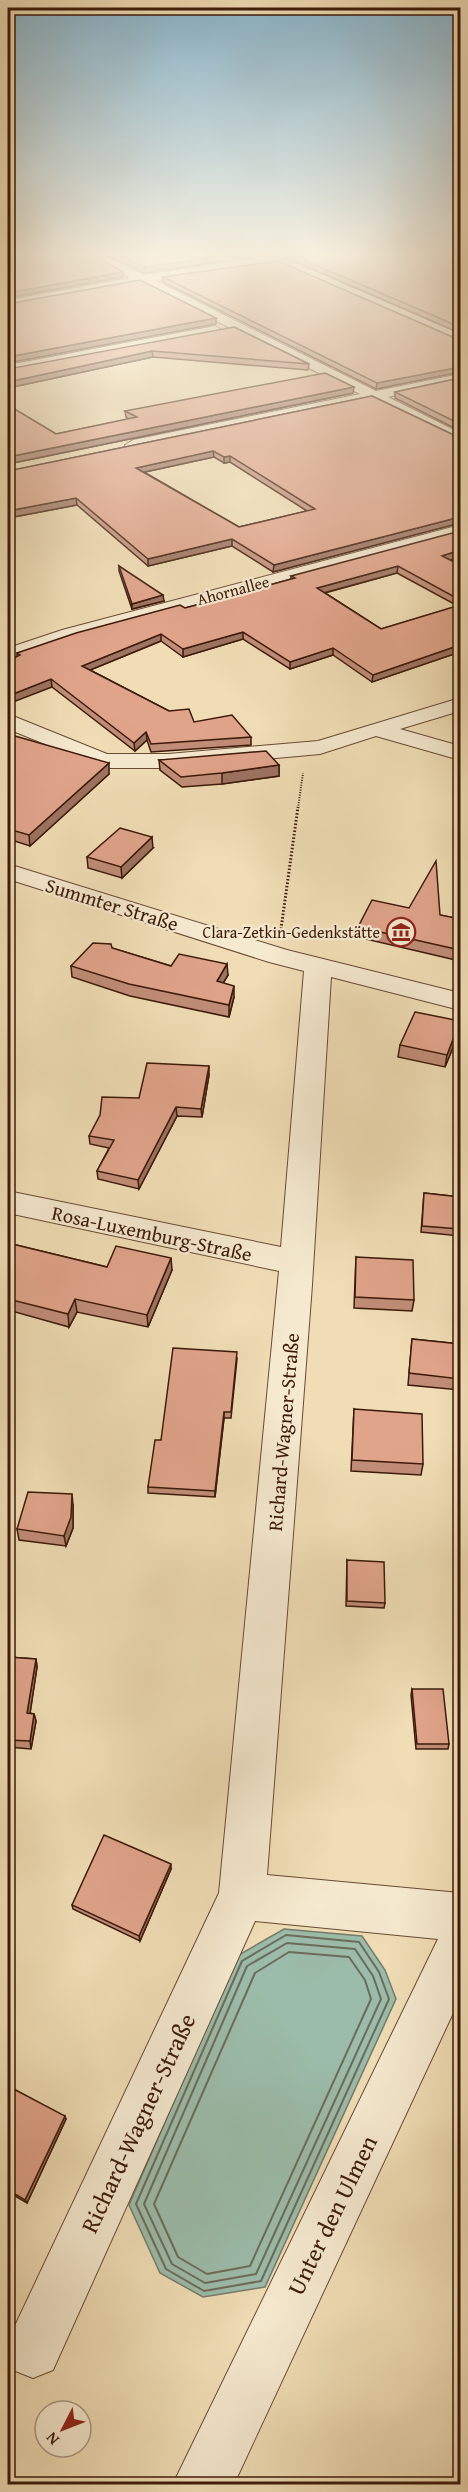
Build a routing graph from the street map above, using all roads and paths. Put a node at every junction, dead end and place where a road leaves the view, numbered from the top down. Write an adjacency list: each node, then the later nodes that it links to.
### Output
1 (330, 373): 3 (street)
2 (460, 378): 3 (street)
3 (373, 395): 4 (street); 5 (street)
4 (460, 439)
5 (122, 448)
6 (460, 530): 7 (street, Ahornallee)
7 (8, 656)
8 (460, 704): 10 (street)
9 (8, 721): 11 (street)
10 (376, 729): 11 (street); 12 (street)
11 (307, 748): 14 (path)
12 (460, 753)
13 (8, 871): 14 (street, Summter Straße)
14 (278, 956): 15 (street, Summter Straße)
15 (318, 966): 16 (street, Summter Straße); 18 (street, Richard-Wagner-Straße)
16 (460, 1001)
17 (8, 1202): 18 (street, Rosa-Luxemburg-Straße)
18 (297, 1262): 19 (street, Richard-Wagner-Straße)
19 (242, 1896): 20 (street); 22 (street, Richard-Wagner-Straße)
20 (460, 1917)
21 (460, 1946): 23 (street, Unter den Ulmen)
22 (33, 2350)
23 (203, 2484)

